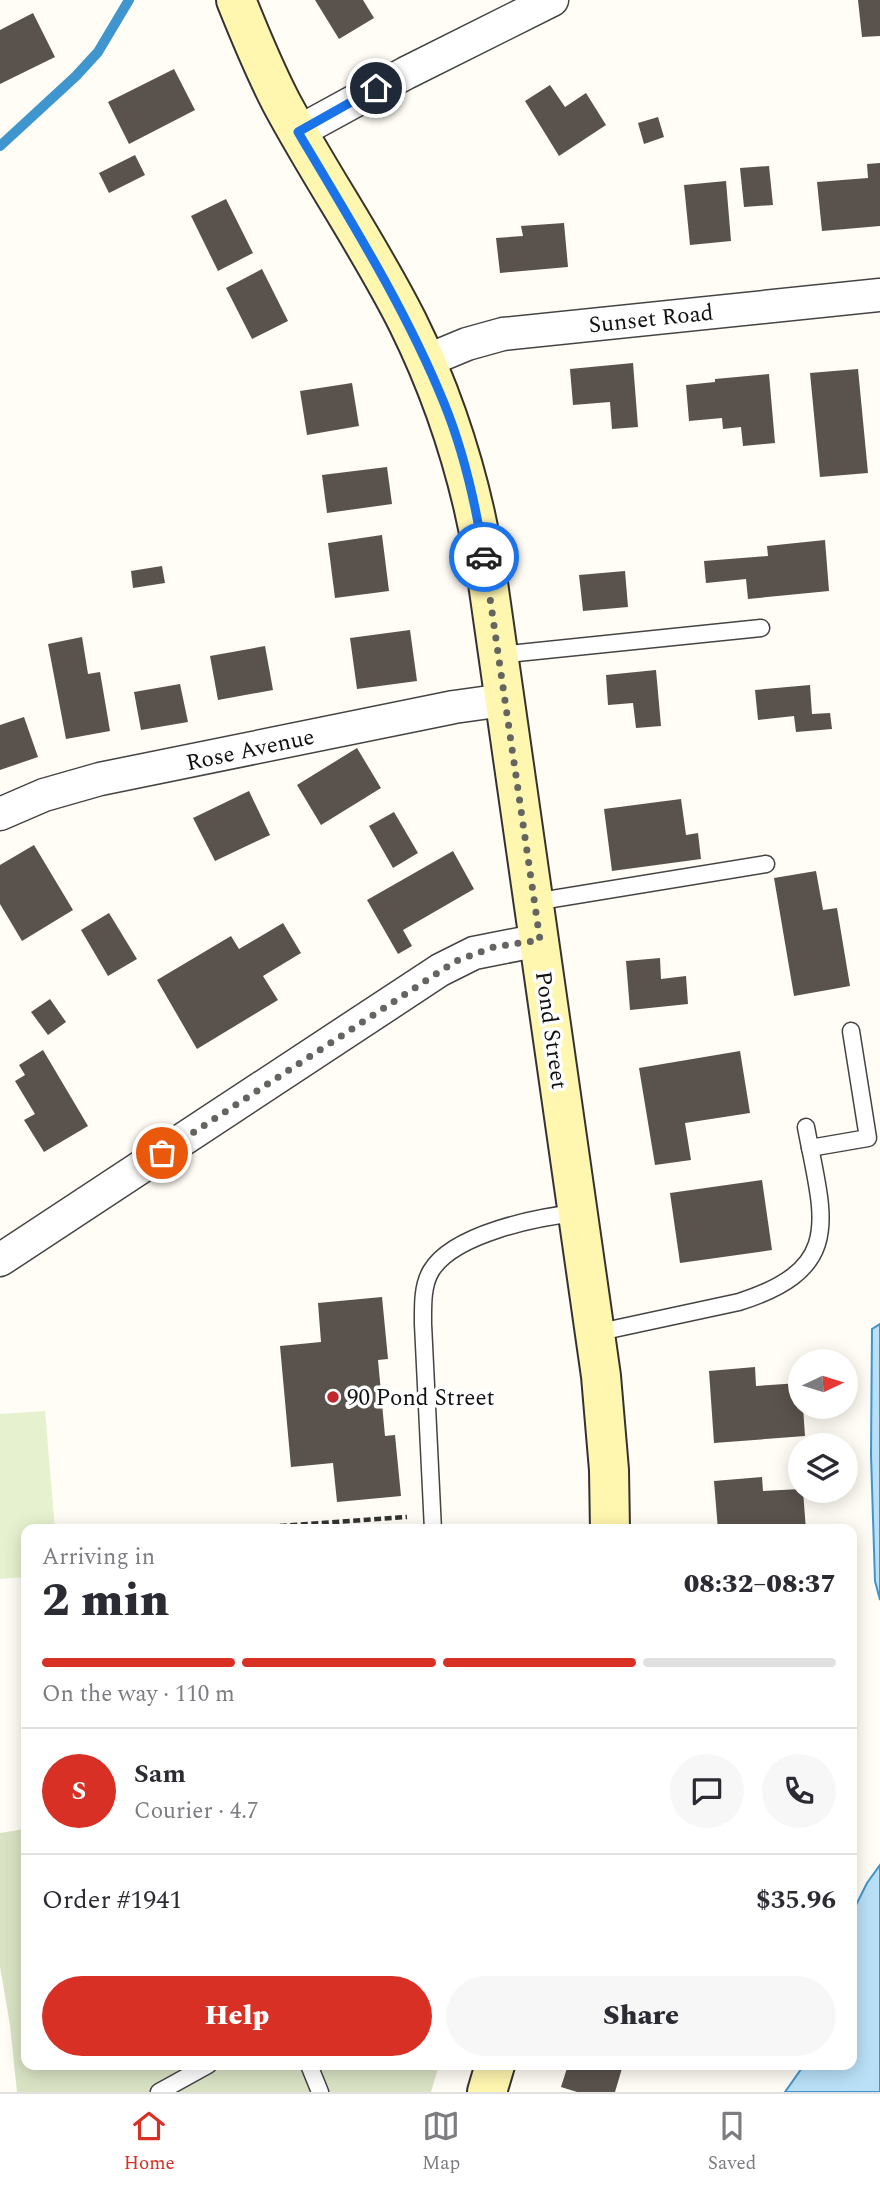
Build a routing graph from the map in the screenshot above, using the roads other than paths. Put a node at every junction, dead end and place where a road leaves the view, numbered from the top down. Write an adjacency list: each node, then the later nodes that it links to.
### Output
1 (236, 0): 3 (main road, Pond Street)
2 (552, 0): 3 (street)
3 (298, 132): 5 (main road, Pond Street)
4 (880, 295): 5 (street, Sunset Road)
5 (426, 361): 7 (main road, Pond Street)
6 (761, 628): 7 (lane)
7 (498, 655): 8 (main road, Pond Street)
8 (504, 700): 9 (street, Rose Avenue); 11 (main road, Pond Street)
9 (0, 814)
10 (766, 864): 11 (lane)
11 (534, 902): 12 (main road, Pond Street)
12 (540, 940): 16 (main road, Pond Street); 17 (street)
13 (851, 1031): 15 (lane)
14 (806, 1127): 15 (lane)
15 (810, 1148): 18 (lane)
16 (578, 1213): 18 (main road, Pond Street); 19 (lane)
17 (0, 1260)
18 (595, 1333): 20 (main road, Pond Street)
19 (432, 1522)
20 (610, 1524)
21 (199, 2070): 24 (lane)
22 (311, 2070): 25 (lane)
23 (493, 2070): 26 (main road)
24 (159, 2092)
25 (320, 2092)
26 (486, 2092)

